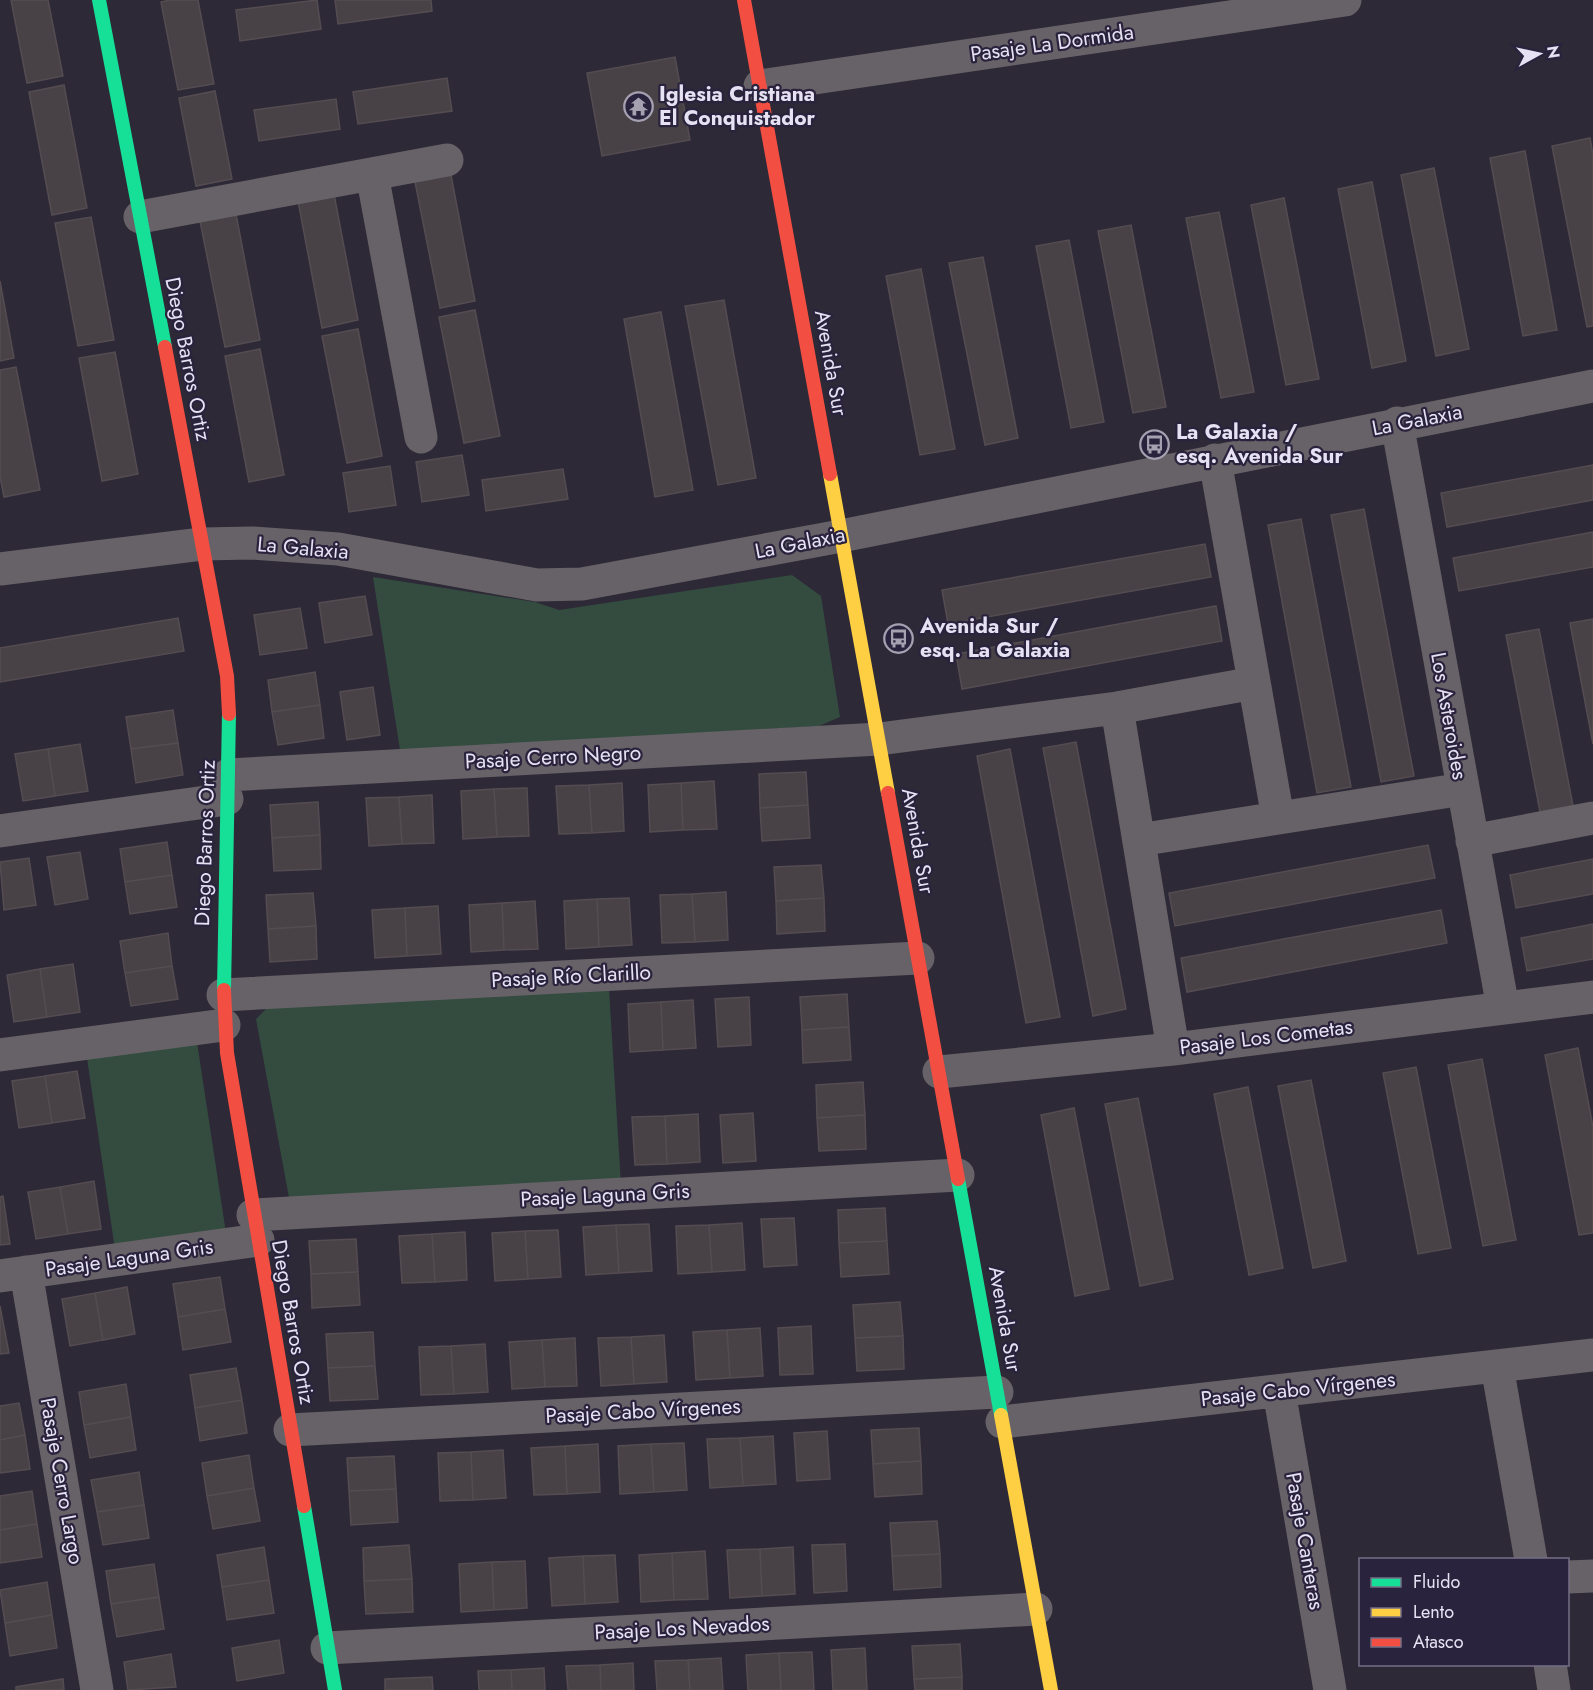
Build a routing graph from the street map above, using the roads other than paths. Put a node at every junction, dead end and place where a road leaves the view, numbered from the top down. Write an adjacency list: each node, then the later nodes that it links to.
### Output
1 (744, 0): 4 (street, Avenida Sur)
2 (1345, 0): 4 (street, Pasaje La Dormida)
3 (104, 1): 7 (street, Diego Barros Ortiz)
4 (760, 86): 12 (street, Avenida Sur)
5 (447, 160): 6 (street)
6 (372, 174): 7 (street); 10 (street)
7 (140, 217): 13 (street, Diego Barros Ortiz)
8 (1593, 386): 9 (street, La Galaxia)
9 (1397, 423): 11 (street, La Galaxia); 19 (street, Los Asteroides)
10 (421, 437)
11 (1215, 460): 12 (street, La Galaxia); 15 (street)
12 (841, 536): 13 (street, La Galaxia); 17 (street, Avenida Sur)
13 (202, 544): 14 (street, La Galaxia); 18 (street, Diego Barros Ortiz)
14 (0, 569)
15 (1254, 683): 16 (street, Pasaje Cerro Negro); 20 (street)
16 (1117, 708): 17 (street, Pasaje Cerro Negro); 23 (street)
17 (879, 739): 18 (street, Pasaje Cerro Negro); 25 (street, Avenida Sur)
18 (228, 787): 22 (street, Pasaje Cerro Negro); 28 (street, Diego Barros Ortiz)
19 (1462, 789): 20 (street); 24 (street, Los Asteroides)
20 (1278, 818): 23 (street)
21 (1593, 818): 24 (street)
22 (0, 831)
23 (1139, 840): 29 (street)
24 (1472, 841): 27 (street, Los Asteroides)
25 (918, 958): 28 (street, Pasaje Río Clarillo); 31 (street, Avenida Sur)
26 (1593, 997): 27 (street, Pasaje Los Cometas)
27 (1503, 1008): 29 (street, Pasaje Los Cometas)
28 (224, 1010): 30 (street, Pasaje Río Clarillo); 33 (street, Diego Barros Ortiz)
29 (1173, 1049): 31 (street, Pasaje Los Cometas)
30 (0, 1055)
31 (939, 1072): 32 (street, Avenida Sur)
32 (958, 1175): 33 (street, Pasaje Laguna Gris); 38 (street, Avenida Sur)
33 (255, 1227): 34 (street, Pasaje Laguna Gris); 39 (street, Diego Barros Ortiz)
34 (13, 1274): 46 (street, Pasaje Cerro Largo)
35 (1593, 1355): 36 (street, Pasaje Cabo Vírgenes)
36 (1497, 1366): 37 (street, Pasaje Cabo Vírgenes); 40 (street)
37 (1279, 1391): 38 (street, Pasaje Cabo Vírgenes); 49 (street, Pasaje Canteras)
38 (1000, 1407): 39 (street, Pasaje Cabo Vírgenes); 43 (street, Avenida Sur)
39 (290, 1430): 44 (street, Diego Barros Ortiz)
40 (1531, 1558)
41 (1593, 1576): 42 (street)
42 (1569, 1577)
43 (1036, 1609): 44 (street, Pasaje Los Nevados); 48 (street, Avenida Sur)
44 (327, 1648): 47 (street, Diego Barros Ortiz)
45 (1550, 1666): 50 (street)
46 (98, 1690)
47 (335, 1690)
48 (1051, 1690)
49 (1330, 1690)
50 (1554, 1690)

